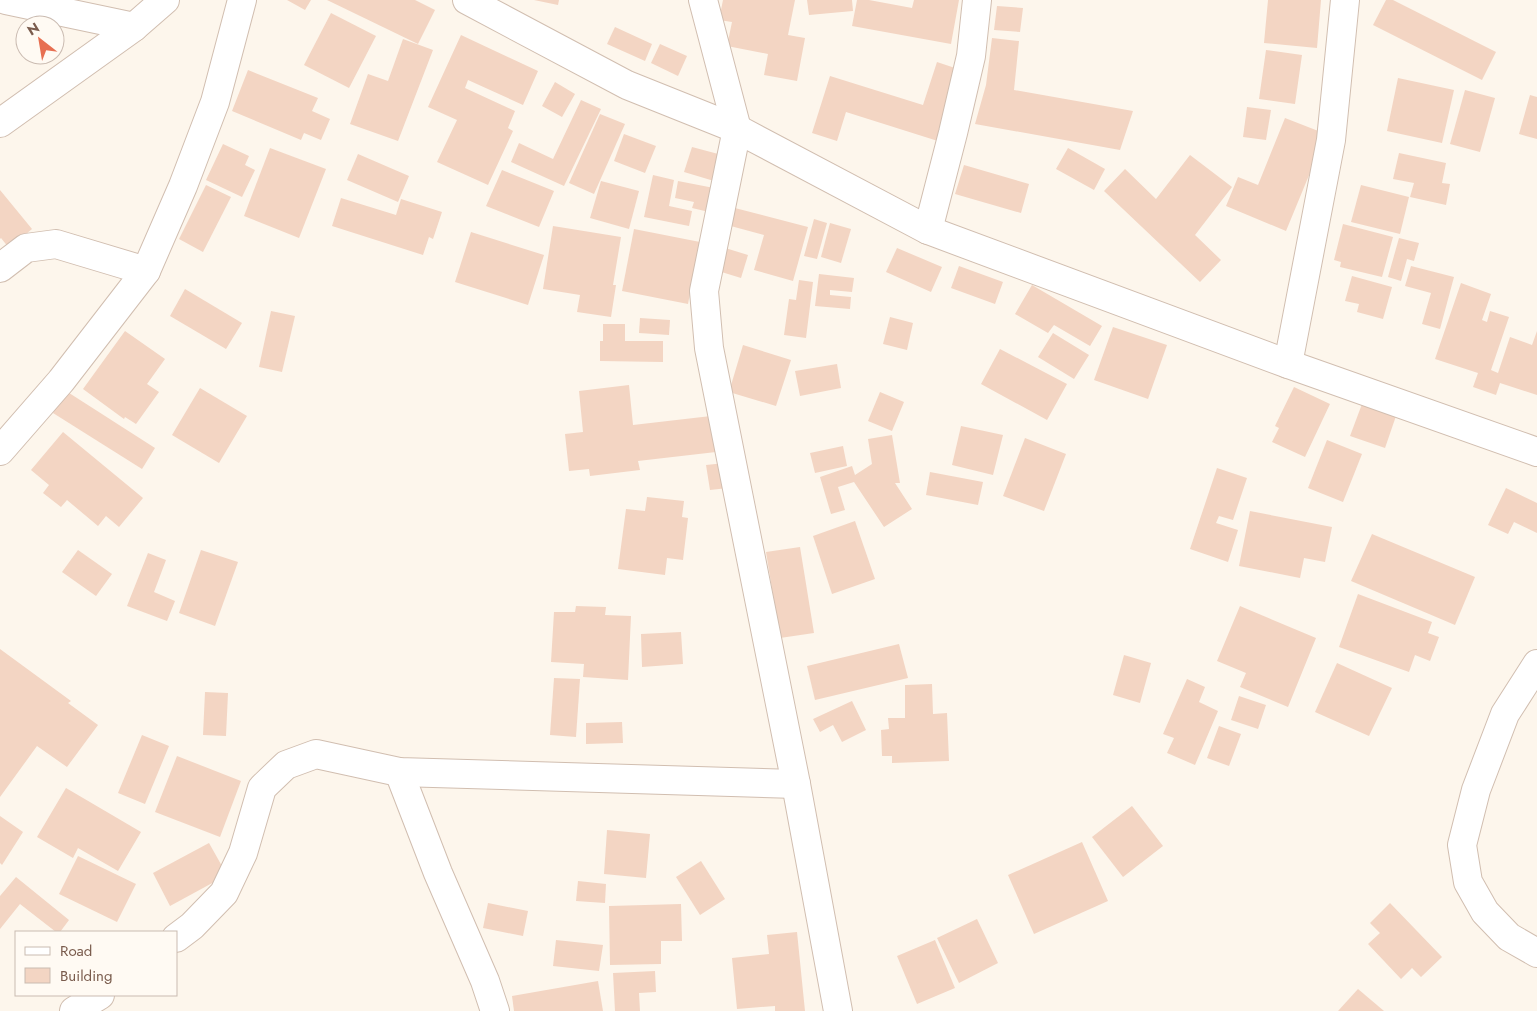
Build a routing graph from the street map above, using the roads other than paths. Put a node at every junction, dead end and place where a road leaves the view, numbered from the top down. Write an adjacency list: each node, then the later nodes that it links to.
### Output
1 (6, 0): 8 (street)
2 (165, 0): 8 (street)
3 (242, 0): 13 (street)
4 (467, 0): 10 (street)
5 (703, 0): 10 (street)
6 (977, 0): 11 (street)
7 (1345, 0): 14 (street)
8 (134, 27): 9 (street)
9 (0, 123)
10 (737, 129): 11 (street); 19 (street)
11 (928, 230): 14 (street)
12 (0, 268): 13 (street)
13 (146, 270): 15 (street)
14 (1288, 364): 16 (street)
15 (0, 451)
16 (1537, 452)
17 (1537, 664): 21 (street)
18 (399, 772): 19 (street); 20 (street); 24 (street)
19 (796, 784): 25 (street)
20 (178, 936)
21 (1537, 953)
22 (98, 996): 23 (street)
23 (74, 1011)
24 (495, 1011)
25 (838, 1011)

